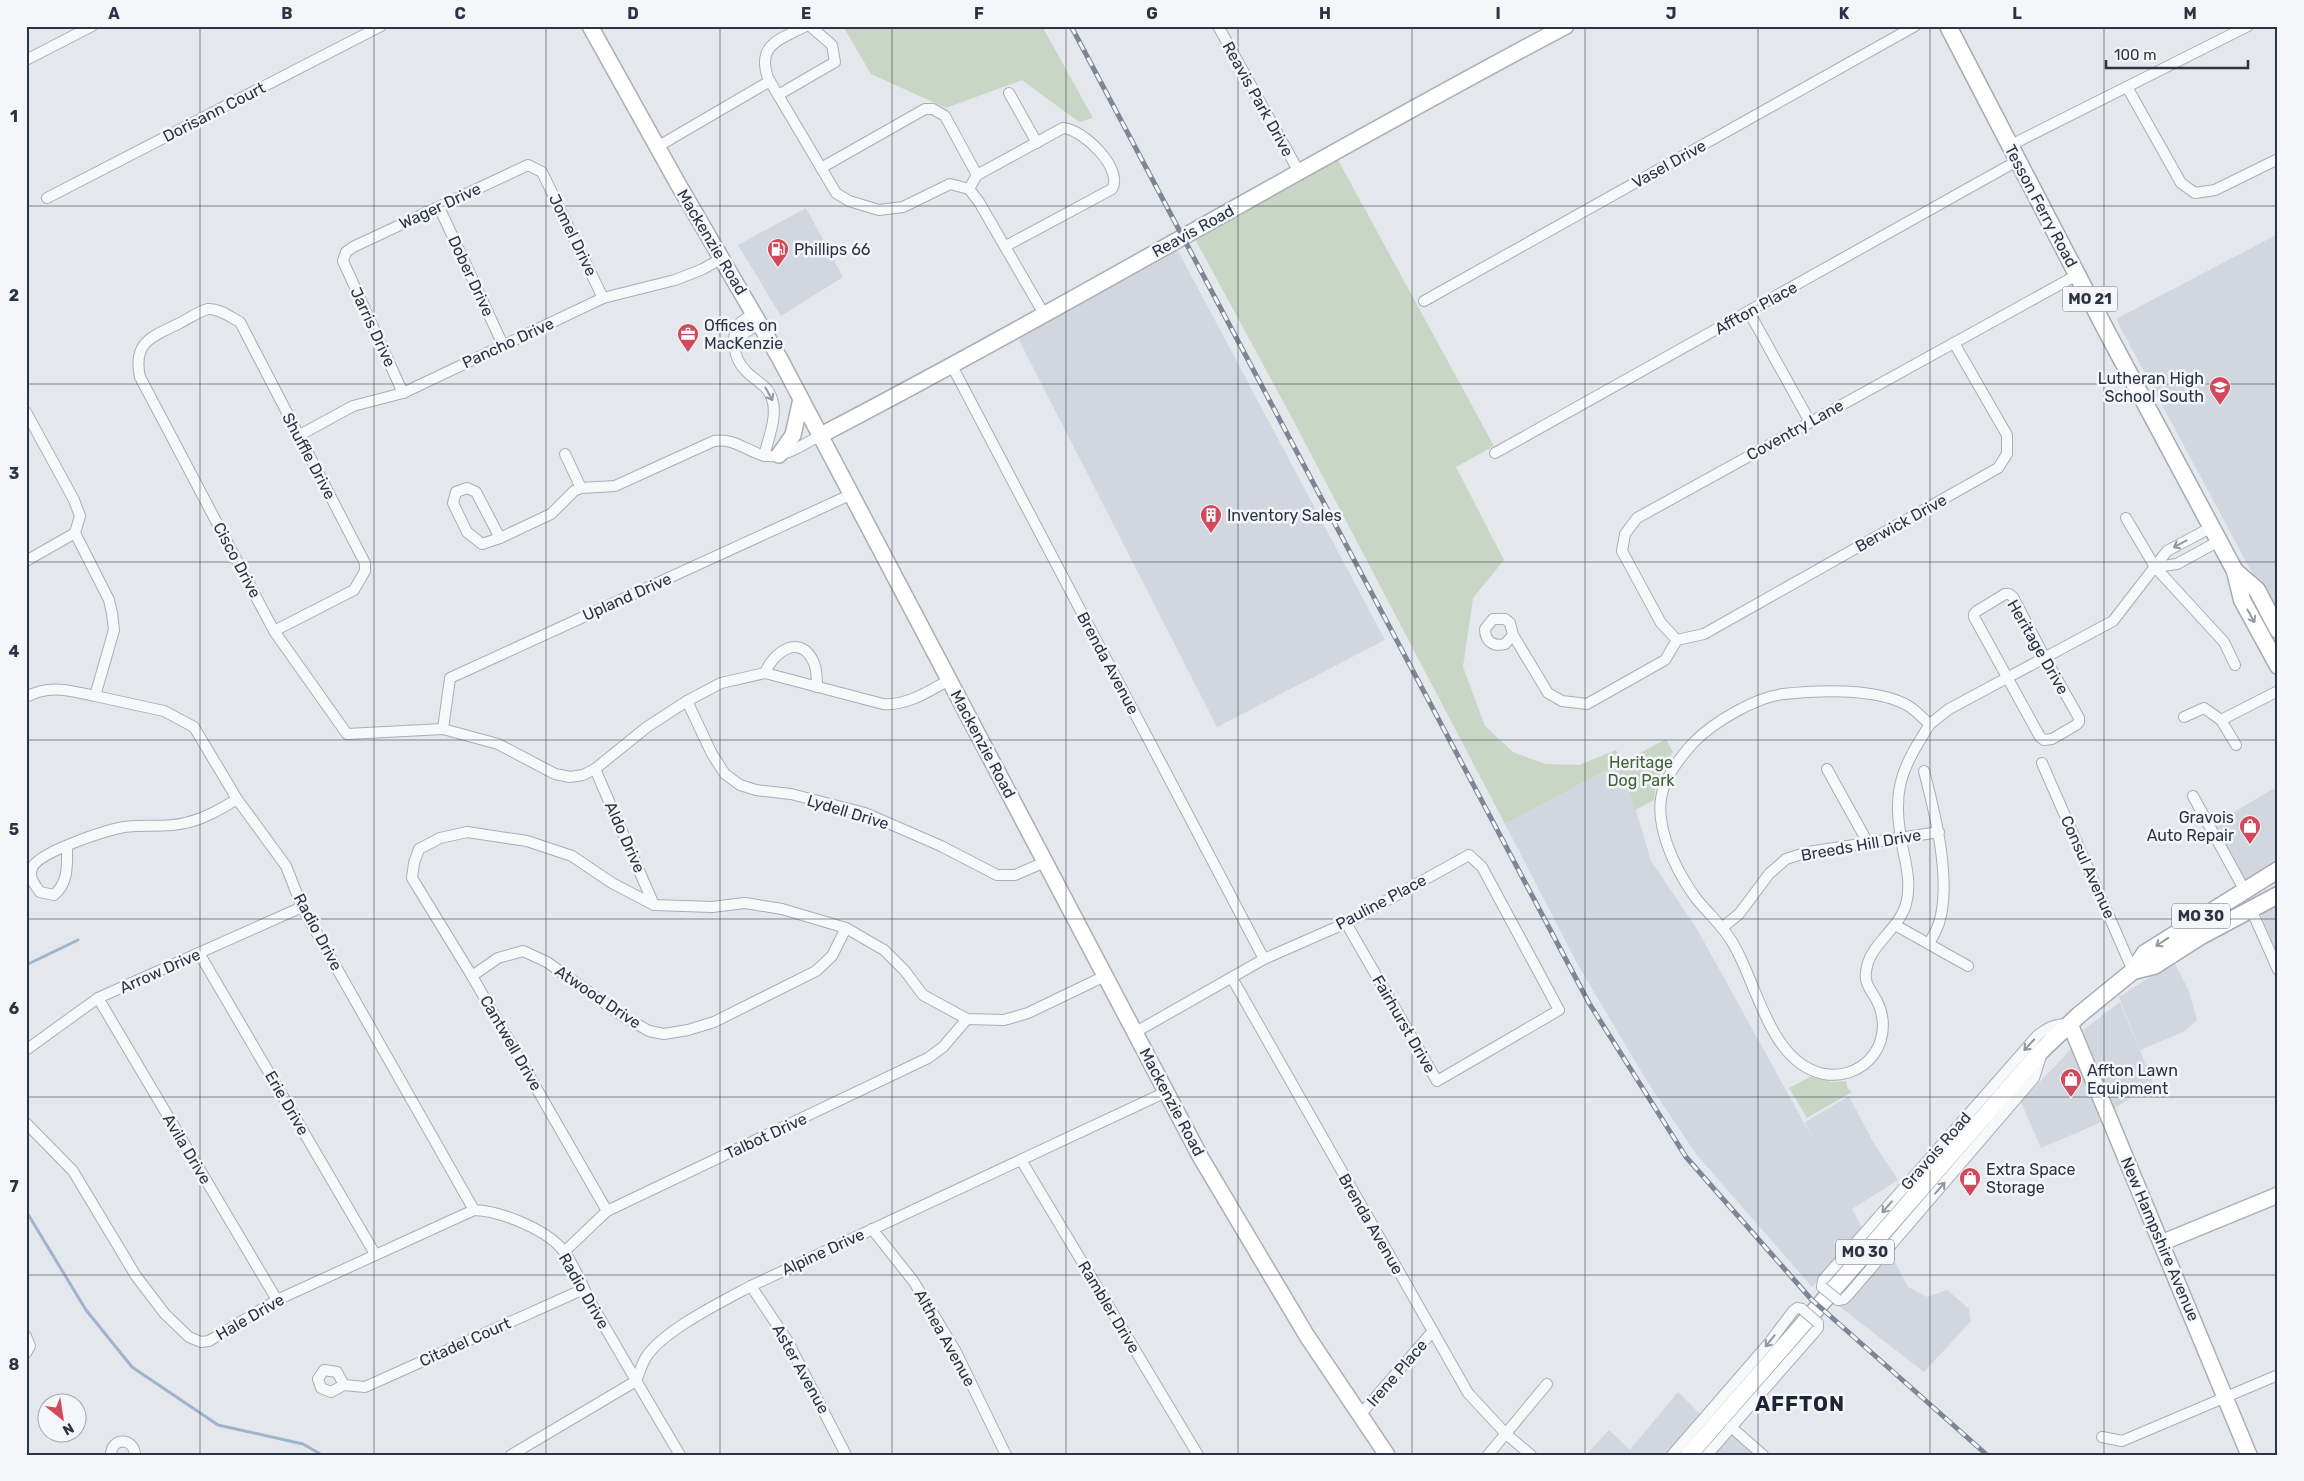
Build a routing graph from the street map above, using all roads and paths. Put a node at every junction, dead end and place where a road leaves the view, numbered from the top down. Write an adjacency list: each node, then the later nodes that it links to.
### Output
1 (92, 26): 10 (street)
2 (381, 26): 25 (street, Dorisann Court)
3 (590, 26): 17 (main road, Mackenzie Road)
4 (808, 26): 11 (street); 14 (street)
5 (1218, 26): 22 (street, Reavis Park Drive)
6 (1566, 26): 22 (main road, Reavis Road)
7 (1915, 26): 32 (street, Vasel Drive)
8 (2248, 26): 12 (street)
9 (1950, 27): 16 (main road, Tesson Ferry Road / MO 21)
10 (26, 60)
11 (770, 81): 14 (street); 17 (street)
12 (2128, 87): 16 (street); 18 (street)
13 (1009, 94): 15 (street)
14 (778, 95): 20 (street)
15 (1037, 143): 23 (street); 27 (street)
16 (2010, 146): 19 (main road, Tesson Ferry Road / MO 21)
17 (657, 147): 28 (main road, Mackenzie Road)
18 (2278, 159)
19 (2017, 161): 30 (main road, Tesson Ferry Road / MO 21); 33 (street, Affton Place)
20 (821, 168): 23 (street); 24 (street)
21 (542, 172): 26 (street, Wager Drive); 31 (street, Jomel Drive)
22 (1299, 172): 34 (main road, Reavis Road)
23 (977, 175): 24 (street)
24 (969, 190): 27 (street)
25 (46, 198)
26 (439, 207): 29 (street, Wager Drive); 38 (street, Dober Drive)
27 (1006, 246): 34 (street)
28 (722, 258): 31 (street, Pancho Drive); 35 (main road, Mackenzie Road)
29 (343, 261): 40 (street, Jarris Drive)
30 (2077, 275): 37 (street, Coventry Lane); 52 (main road, Tesson Ferry Road / MO 21)
31 (603, 298): 38 (street, Pancho Drive)
32 (1424, 301)
33 (1749, 312): 43 (street); 46 (street, Affton Place)
34 (1044, 314): 39 (main road, Reavis Road)
35 (757, 318): 41 (main road, Mackenzie Road); 48 (street, one-way to 48)
36 (240, 322): 45 (street, Shuffle Drive); 60 (street, Cisco Drive)
37 (1954, 343): 43 (street, Coventry Lane); 62 (street, Berwick Drive)
38 (503, 345): 40 (street, Pancho Drive)
39 (952, 366): 44 (main road, Reavis Road); 102 (street, Brenda Avenue)
40 (403, 393): 45 (street, Pancho Drive)
41 (801, 399): 44 (main road, Mackenzie Road); 48 (main road)
42 (26, 412): 53 (street)
43 (1810, 422): 62 (street, Coventry Lane)
44 (821, 435): 48 (street); 50 (main road, Mackenzie Road)
45 (298, 436): 60 (street, Shuffle Drive)
46 (1495, 453)
47 (565, 454): 49 (street)
48 (772, 455): 49 (street)
49 (581, 488): 54 (street)
50 (852, 494): 68 (main road, Mackenzie Road); 77 (street, Upland Drive)
51 (2126, 518): 57 (street)
52 (2212, 527): 55 (main road, Tesson Ferry Road / MO 21); 57 (street, one-way to 57)
53 (74, 533): 56 (street); 71 (street)
54 (500, 538): 54 (street)
55 (2220, 541): 57 (street); 58 (main road, Tesson Ferry Road / MO 21)
56 (26, 561)
57 (2155, 567): 63 (street); 64 (street)
58 (2236, 571): 59 (main road, Tesson Ferry Road / MO 21); 65 (main road, Tesson Ferry Road / MO 21, one-way to 65)
59 (2278, 630)
60 (274, 631): 77 (street, Cisco Drive)
61 (1513, 635): 62 (street)
62 (1677, 640)
63 (2045, 658): 67 (street); 67 (street, Heritage Drive); 67 (street, Heritage Drive)
64 (2234, 665)
65 (2278, 666)
66 (765, 673): 69 (street); 69 (street); 73 (street)
67 (2008, 676): 76 (street)
68 (949, 680): 69 (street); 89 (main road, Mackenzie Road)
69 (817, 687)
70 (2278, 691): 75 (street)
71 (95, 696): 72 (street, Radio Drive); 84 (street, Radio Drive)
72 (26, 697)
73 (687, 701): 80 (street); 89 (street, Lydell Drive)
74 (2184, 717): 75 (street)
75 (2220, 720): 78 (street)
76 (1930, 724): 86 (street); 98 (street)
77 (443, 729): 80 (street)
78 (2236, 745)
79 (2042, 763): 105 (street, Consul Avenue)
80 (595, 769): 93 (street, Aldo Drive)
81 (1827, 769): 87 (street)
82 (1924, 771): 85 (street)
83 (2194, 796): 91 (street)
84 (237, 798): 88 (street); 94 (street, Radio Drive)
85 (1939, 832): 86 (street, Breeds Hill Drive); 100 (street)
86 (1901, 838): 87 (street, Breeds Hill Drive); 97 (street)
87 (1868, 843): 98 (street, Breeds Hill Drive)
88 (67, 846)
89 (1045, 862): 107 (main road, Mackenzie Road)
90 (2278, 870): 91 (main road, Gravois Road / MO 30)
91 (2245, 891): 105 (main road, Gravois Road / MO 30, one-way to 105)
92 (2278, 895): 95 (main road, Gravois Road / MO 30)
93 (654, 906): 99 (street); 106 (street, Cantwell Drive)
94 (302, 907): 101 (street, Arrow Drive); 120 (street, Radio Drive)
95 (2251, 909): 104 (street); 105 (main road, Gravois Road / MO 30)
96 (1346, 923): 102 (street, Pauline Place); 110 (street, Pauline Place); 110 (street, Fairhurst Drive)
97 (1895, 925): 98 (street); 100 (street)
98 (1722, 927)
99 (846, 928): 106 (street, Atwood Drive); 111 (street)
100 (1929, 944): 103 (street)
101 (199, 953): 109 (street, Arrow Drive); 125 (street, Erie Drive)
102 (1264, 959): 108 (street, Pauline Place)
103 (1968, 966)
104 (2278, 970)
105 (2133, 971): 112 (main road, Gravois Road / MO 30)
106 (472, 976): 121 (street, Cantwell Drive)
107 (1104, 976): 111 (street); 113 (main road, Mackenzie Road)
108 (1232, 978): 113 (street, Pauline Place); 129 (street, Brenda Avenue)
109 (98, 998): 114 (street, Arrow Drive); 128 (street, Avila Drive)
110 (1559, 1010)
111 (967, 1019): 121 (street, Talbot Drive)
112 (2070, 1024): 115 (main road, Gravois Road / MO 30); 115 (street, Gravois Road, one-way to 115, bridge); 123 (main road, New Hampshire Avenue)
113 (1134, 1033): 116 (main road, Mackenzie Road)
114 (26, 1050)
115 (2042, 1050): 152 (main road, Gravois Road / MO 30)
116 (1166, 1092): 118 (street, Alpine Drive); 137 (main road, Mackenzie Road)
117 (26, 1123): 128 (street, Hale Drive)
118 (1021, 1160): 122 (street, Alpine Drive); 147 (street, Rambler Drive)
119 (2278, 1195): 123 (main road)
120 (474, 1210): 124 (street, Radio Drive); 125 (street, Hale Drive)
121 (607, 1210): 124 (street, Talbot Drive)
122 (872, 1229): 126 (street, Alpine Drive); 146 (street, Althea Avenue)
123 (2161, 1242): 136 (main road, New Hampshire Avenue)
124 (564, 1252): 127 (street, Radio Drive)
125 (375, 1254): 128 (street, Hale Drive)
126 (751, 1286): 133 (street, Alpine Drive); 145 (street, Aster Avenue)
127 (584, 1289): 133 (street, Radio Drive); 135 (street, Citadel Court)
128 (277, 1300)
129 (1433, 1331): 137 (street, Irene Place); 139 (street, Brenda Avenue)
130 (26, 1336): 131 (street)
131 (26, 1353)
132 (2278, 1375): 136 (street)
133 (636, 1381): 143 (street); 144 (street, Radio Drive)
134 (1547, 1384): 139 (street)
135 (344, 1385)
136 (2226, 1397): 140 (street); 155 (main road, New Hampshire Avenue)
137 (1361, 1414): 148 (main road, Mackenzie Road)
138 (1731, 1427): 151 (street, one-way to 151, bridge); 153 (street); 154 (street)
139 (1506, 1434): 149 (street); 150 (street, Brenda Avenue)
140 (2102, 1437)
141 (111, 1455): 142 (street)
142 (135, 1455)
143 (511, 1455)
144 (680, 1455)
145 (846, 1455)
146 (1006, 1455)
147 (1198, 1455)
148 (1387, 1455)
149 (1488, 1455)
150 (1531, 1455)
151 (1672, 1455)
152 (1689, 1455)
153 (1707, 1455)
154 (1763, 1455)
155 (2249, 1455)

